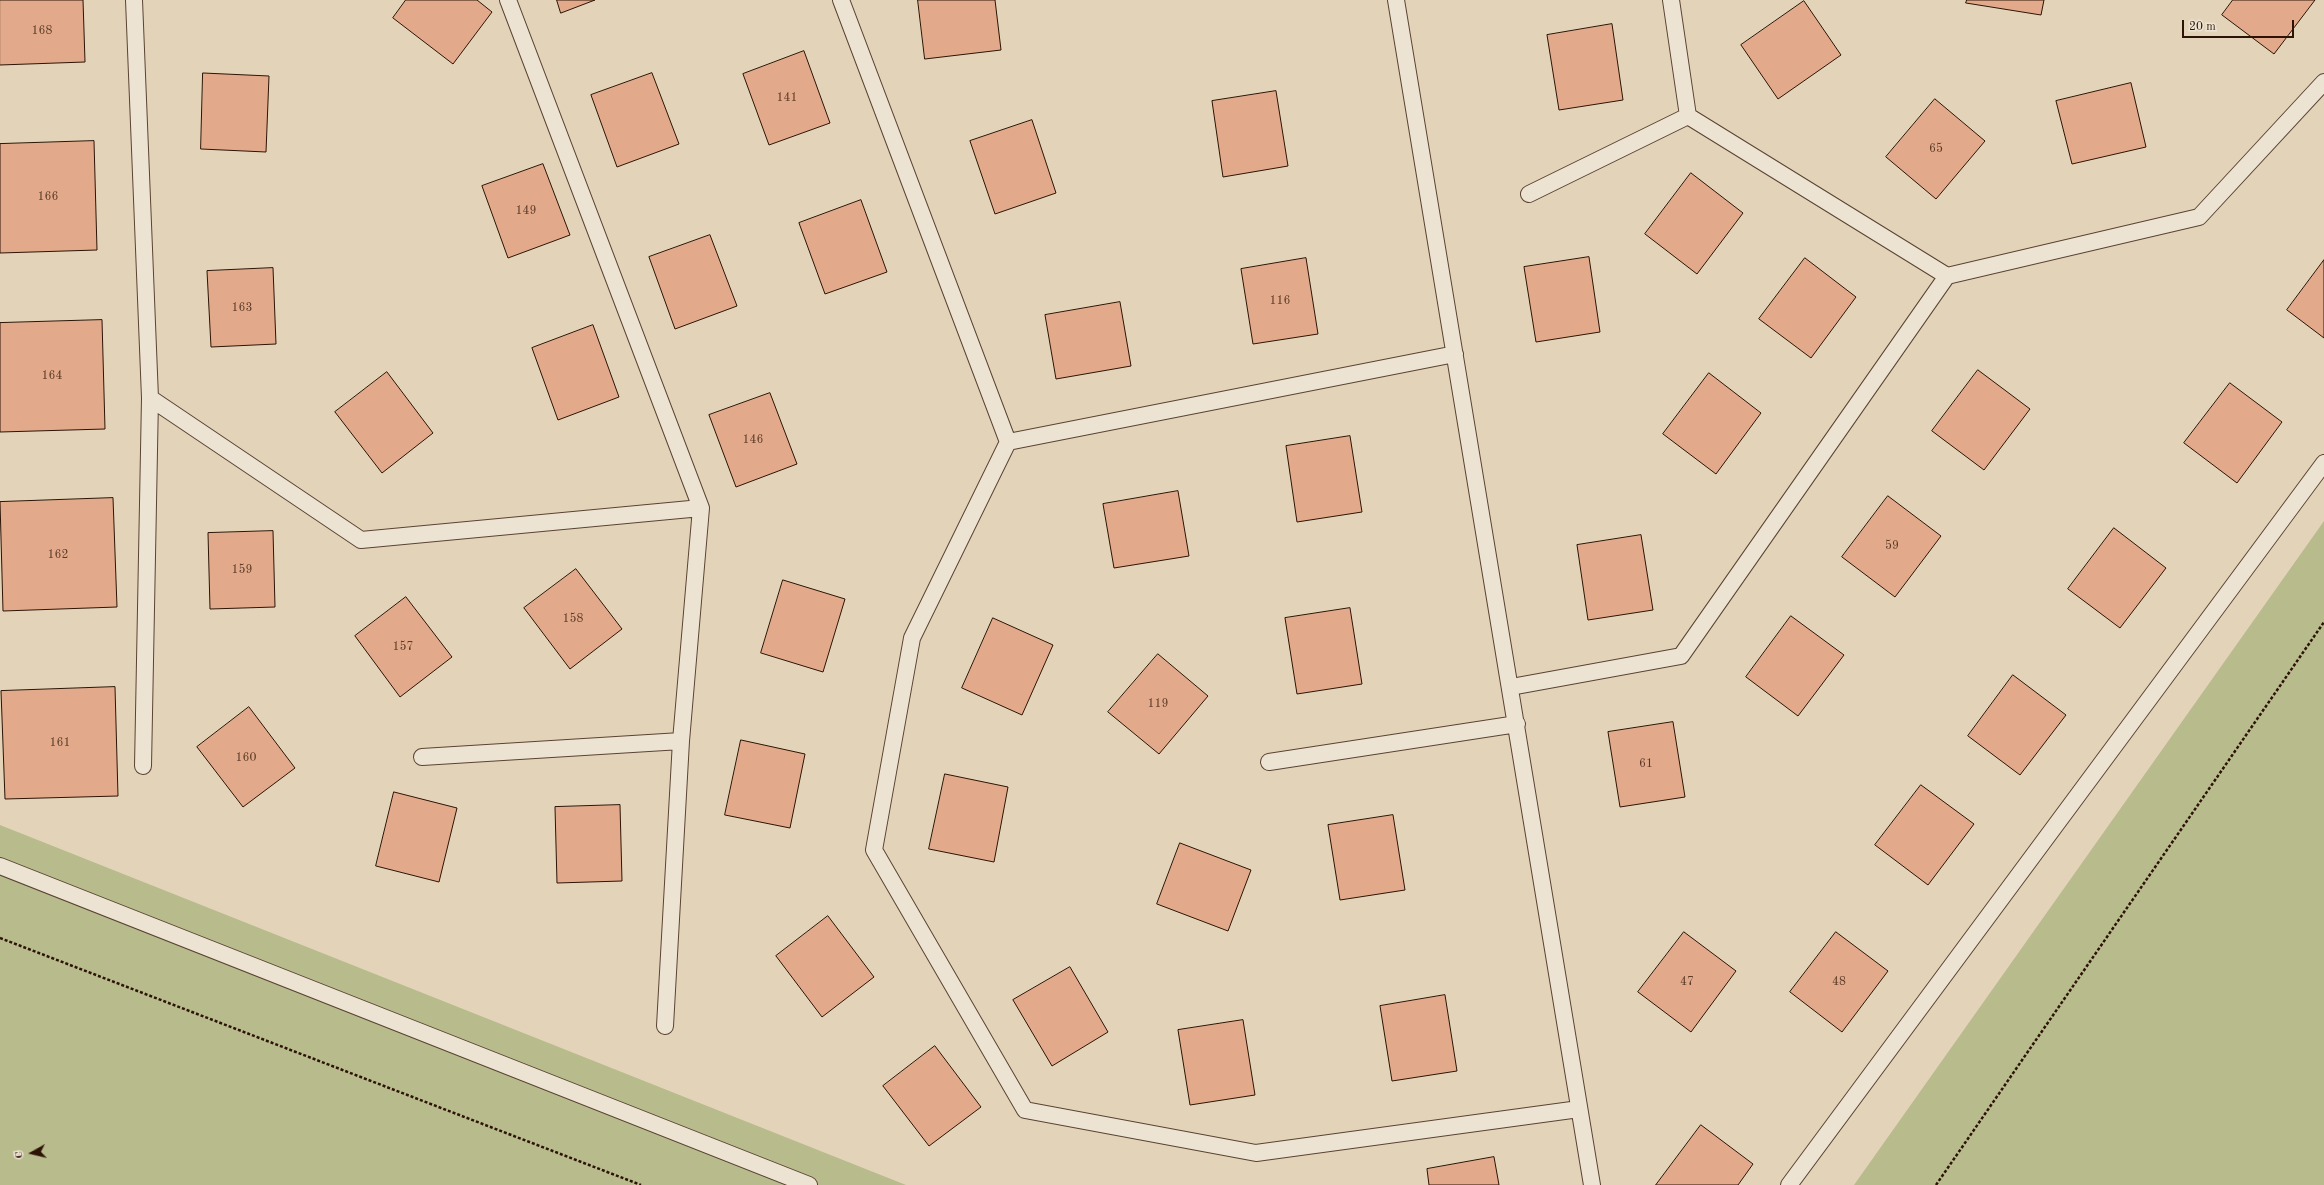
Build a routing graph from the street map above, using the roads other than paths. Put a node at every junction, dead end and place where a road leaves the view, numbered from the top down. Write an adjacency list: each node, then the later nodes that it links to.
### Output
1 (134, 0): 11 (lane)
2 (508, 0): 14 (lane)
3 (841, 0): 12 (lane)
4 (1396, 0): 10 (lane)
5 (1671, 0): 7 (lane)
6 (2324, 82): 9 (lane)
7 (1688, 116): 8 (lane); 9 (lane)
8 (1529, 194)
9 (1947, 276): 15 (lane)
10 (1455, 354): 12 (lane); 15 (lane)
11 (150, 398): 14 (lane); 20 (lane)
12 (1008, 442): 23 (lane)
13 (2324, 463): 26 (lane)
14 (701, 508): 17 (lane)
15 (1511, 687): 16 (lane)
16 (1517, 724): 19 (lane); 23 (lane)
17 (682, 741): 18 (lane); 22 (lane)
18 (422, 757)
19 (1269, 762)
20 (144, 766)
21 (0, 866): 24 (lane)
22 (665, 1026)
23 (1579, 1108): 25 (lane)
24 (808, 1185)
25 (1592, 1185)
26 (1790, 1185)

